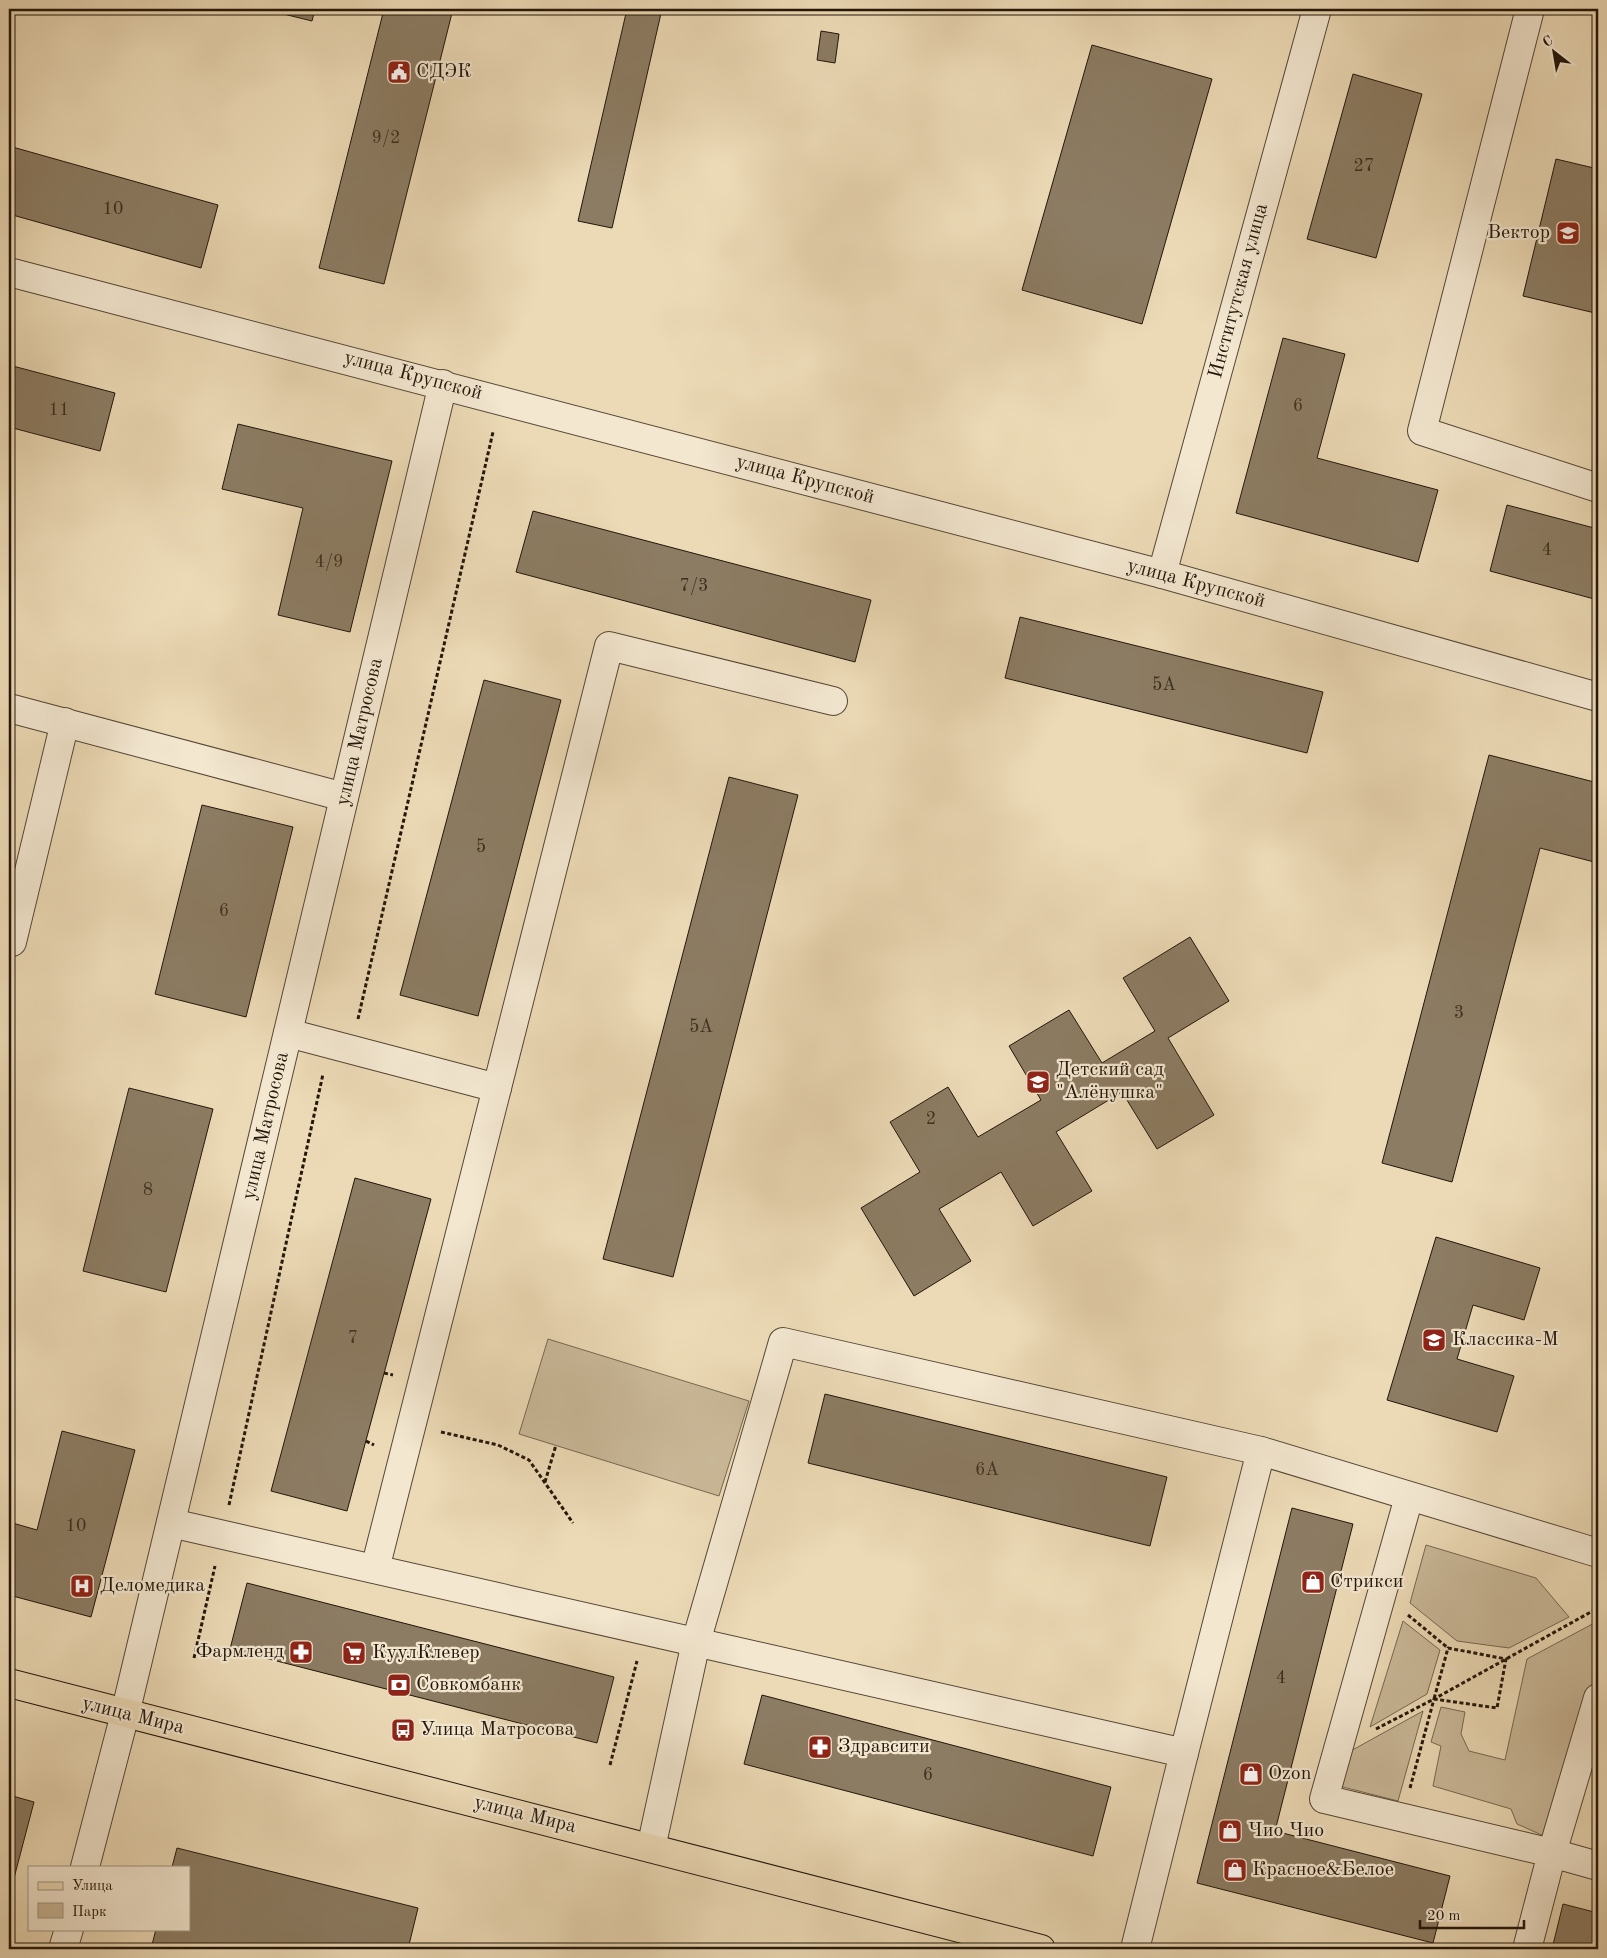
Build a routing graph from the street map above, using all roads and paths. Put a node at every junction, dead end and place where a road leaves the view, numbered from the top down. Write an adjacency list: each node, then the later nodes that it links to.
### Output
1 (1317, 9): 7 (street, Институтская улица)
2 (1530, 9): 6 (street)
3 (9, 272): 4 (street, улица Крупской)
4 (443, 384): 7 (street, улица Крупской); 12 (street, улица Матросова)
5 (493, 432): 15 (path)
6 (1598, 488)
7 (1162, 574): 8 (street, улица Крупской)
8 (1598, 697)
9 (833, 701): 16 (street)
10 (9, 708): 11 (street)
11 (65, 722): 12 (street); 13 (street)
12 (344, 797): 14 (street, улица Матросова)
13 (12, 942)
14 (288, 1033): 15 (street); 22 (street, улица Матросова)
15 (330, 1044): 16 (street); 24 (path)
16 (497, 1088): 17 (street)
17 (411, 1425): 20 (path); 26 (street)
18 (556, 1445): 20 (path)
19 (1261, 1451): 21 (street); 29 (street); 38 (street)
20 (544, 1483): 23 (path)
21 (1409, 1497): 25 (street); 37 (street)
22 (171, 1523): 24 (street); 36 (street, улица Матросова)
23 (573, 1523)
24 (222, 1535): 26 (street)
25 (1598, 1553)
26 (375, 1569): 29 (street)
27 (1598, 1608): 32 (path)
28 (1406, 1614): 30 (path)
29 (696, 1642): 38 (street); 41 (street)
30 (1448, 1648): 32 (path); 34 (path)
31 (638, 1656): 39 (path)
32 (1506, 1659): 34 (path); 34 (path)
33 (9, 1683): 36 (main road, улица Мира)
34 (1434, 1699): 37 (path); 40 (path)
35 (1597, 1705): 42 (street)
36 (125, 1714): 41 (main road, улица Мира); 43 (street, улица Матросова)
37 (1338, 1749): 40 (street)
38 (1184, 1753): 48 (street)
39 (610, 1765)
40 (1402, 1818): 42 (street)
41 (651, 1848): 47 (main road, улица Мира)
42 (1552, 1853): 44 (street); 49 (street)
43 (85, 1866)
44 (1598, 1866)
45 (69, 1930): 46 (street)
46 (63, 1949)
47 (1041, 1949)
48 (1135, 1949)
49 (1527, 1949)

